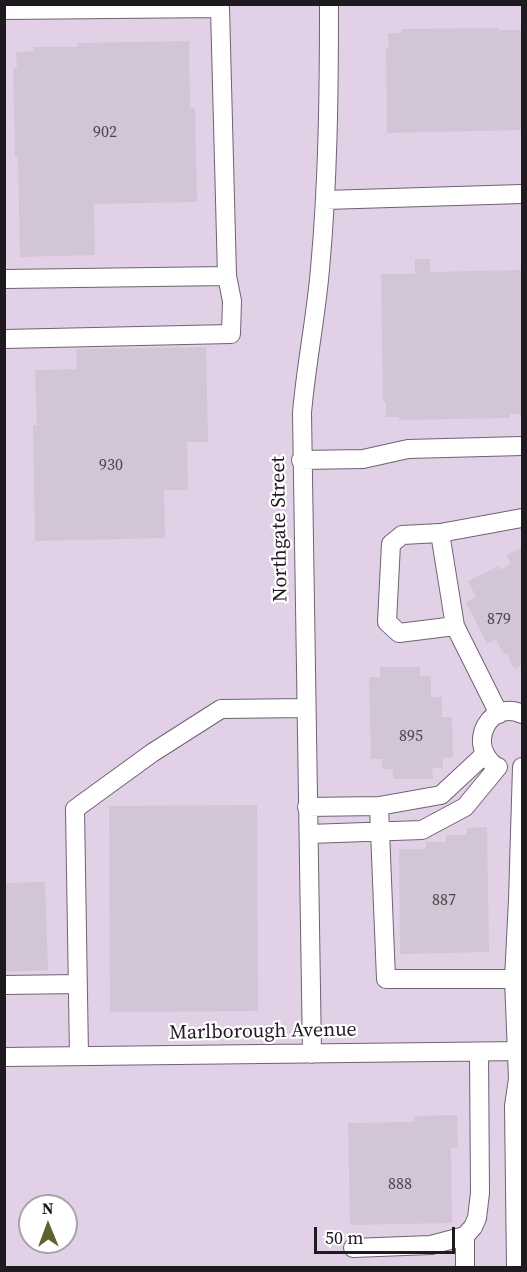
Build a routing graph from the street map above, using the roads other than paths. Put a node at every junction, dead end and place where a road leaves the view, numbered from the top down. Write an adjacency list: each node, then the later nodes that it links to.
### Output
1 (329, 4): 4 (street, Northgate Street)
2 (4, 10): 5 (street)
3 (522, 194): 4 (street)
4 (325, 200): 9 (street, Northgate Street)
5 (227, 276): 6 (street); 7 (street)
6 (4, 279)
7 (4, 339)
8 (522, 446): 9 (street)
9 (301, 460): 13 (street, Northgate Street)
10 (522, 518): 11 (street)
11 (440, 533): 12 (street); 12 (street)
12 (455, 626): 14 (street)
13 (305, 708): 19 (street, Northgate Street); 23 (street)
14 (498, 714): 15 (street); 16 (street)
15 (522, 714)
16 (491, 761): 17 (street); 18 (street); 20 (street)
17 (522, 767): 22 (street)
18 (379, 806): 19 (street); 20 (street)
19 (308, 807): 21 (street, Northgate Street)
20 (380, 833): 21 (street); 22 (street)
21 (309, 834): 27 (street, Northgate Street)
22 (514, 979): 26 (street)
23 (78, 984): 24 (street); 28 (street)
24 (4, 985)
25 (479, 1052): 26 (street, Marlborough Avenue); 27 (street, Marlborough Avenue); 30 (street)
26 (520, 1052): 33 (street)
27 (312, 1054): 28 (street, Marlborough Avenue)
28 (79, 1056): 29 (street, Marlborough Avenue)
29 (4, 1057)
30 (465, 1236): 31 (street); 32 (street)
31 (353, 1248)
32 (465, 1268)
33 (516, 1268)

